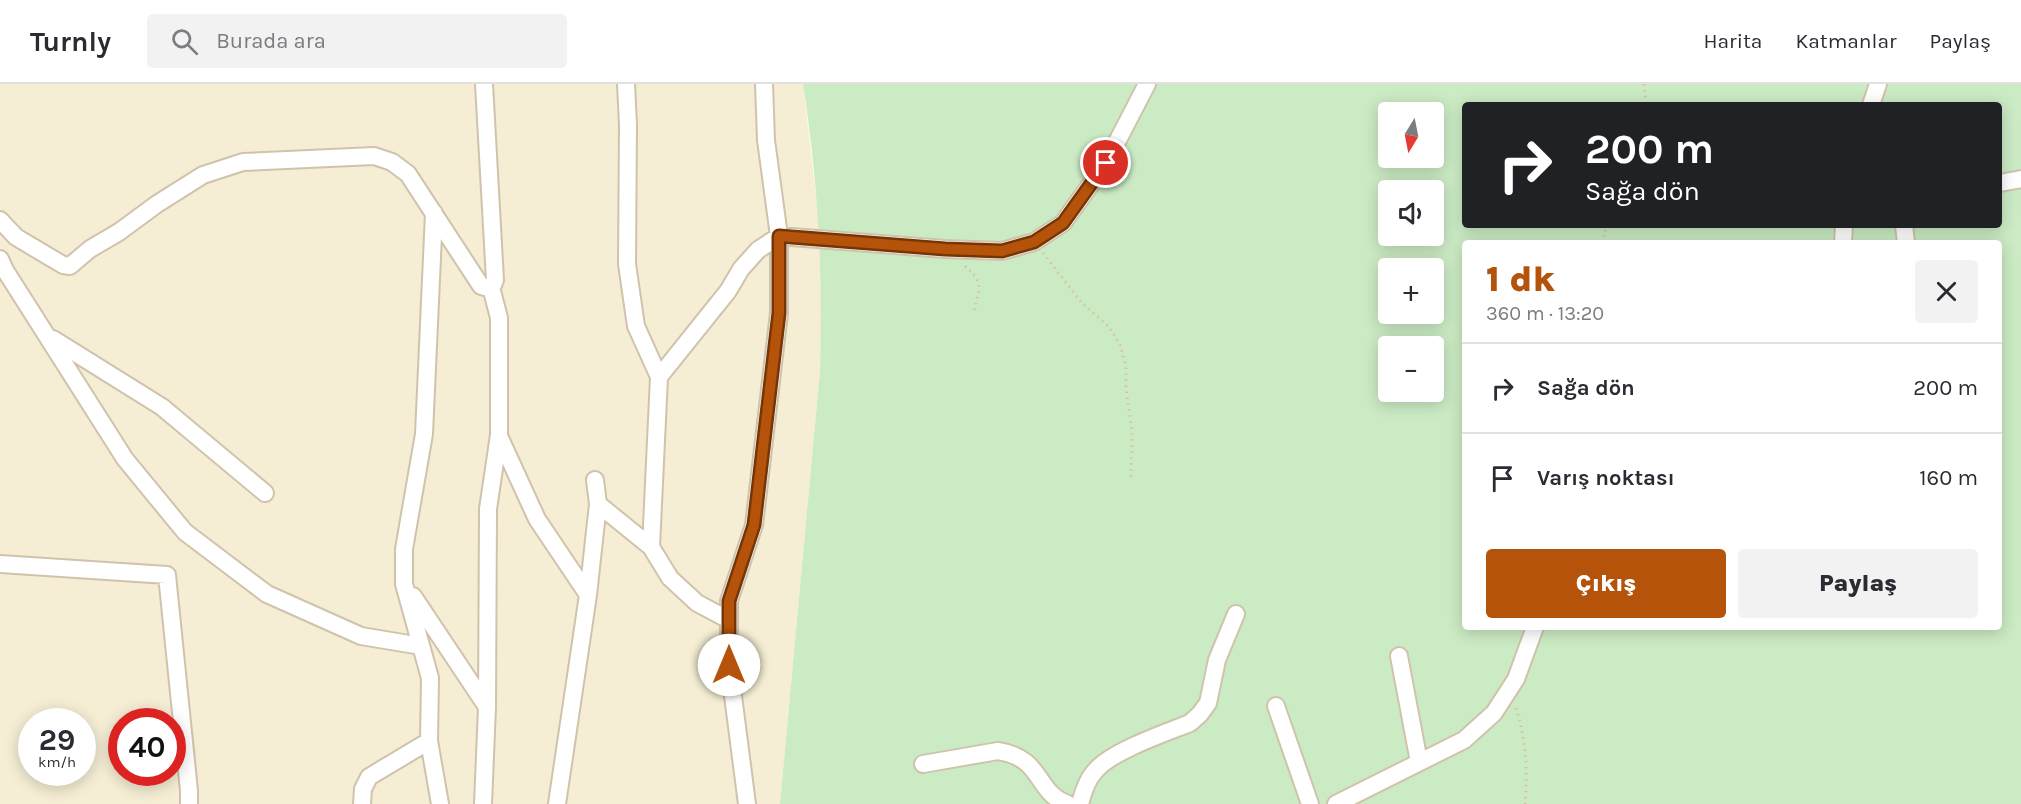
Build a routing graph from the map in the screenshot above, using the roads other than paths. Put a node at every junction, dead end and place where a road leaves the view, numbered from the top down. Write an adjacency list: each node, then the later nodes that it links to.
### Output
1 (483, 84): 13 (street)
2 (626, 84): 15 (street)
3 (764, 84): 11 (street)
4 (1147, 84): 11 (street)
5 (1878, 84): 6 (street)
6 (1872, 102)
7 (2021, 178): 8 (street)
8 (2002, 183)
9 (434, 213): 10 (street); 13 (street); 22 (street)
10 (0, 220)
11 (779, 236): 15 (street); 25 (street)
12 (0, 259): 14 (street)
13 (491, 287): 16 (street)
14 (48, 336): 18 (street); 27 (street)
15 (659, 377): 20 (street)
16 (499, 435): 23 (street); 30 (street)
17 (595, 480): 19 (street)
18 (265, 493)
19 (598, 504): 20 (street); 23 (street)
20 (651, 547): 25 (street)
21 (0, 564): 34 (street)
22 (404, 584): 27 (street); 30 (street)
23 (588, 595): 38 (street)
24 (1236, 614): 41 (street)
25 (729, 620): 39 (street)
26 (1534, 630): 32 (street)
27 (422, 646): 31 (street)
28 (1399, 656): 32 (street)
29 (1276, 706): 42 (street)
30 (487, 707): 37 (street)
31 (429, 741): 35 (street); 36 (street)
32 (1419, 762): 43 (street)
33 (922, 764): 40 (street)
34 (189, 804)
35 (362, 804)
36 (440, 804)
37 (483, 804)
38 (557, 804)
39 (747, 804)
40 (1068, 804)
41 (1080, 804)
42 (1310, 804)
43 (1336, 804)

